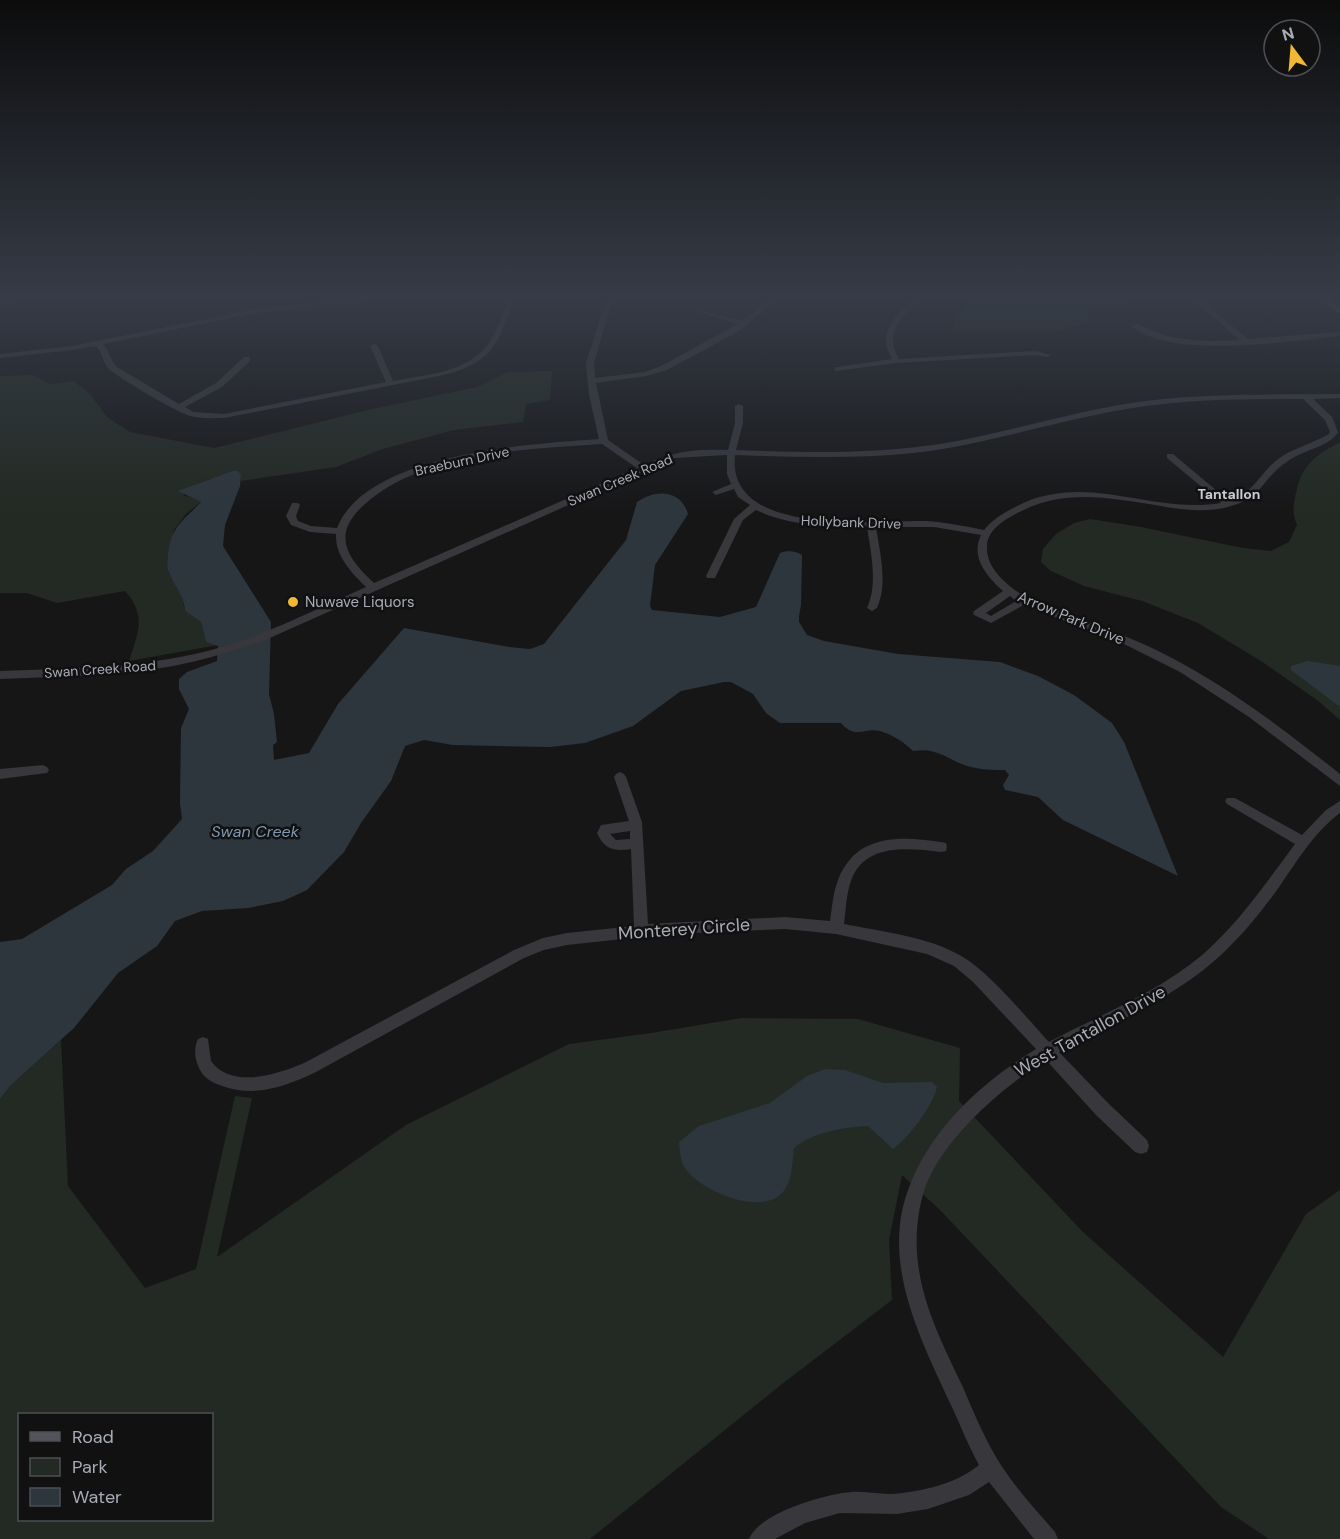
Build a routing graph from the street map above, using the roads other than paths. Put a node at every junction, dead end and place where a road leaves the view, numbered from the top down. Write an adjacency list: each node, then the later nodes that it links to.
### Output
1 (114, 369): 12 (street)
2 (236, 369): 12 (street)
3 (384, 369): 8 (street)
4 (457, 369): 8 (street)
5 (591, 369): 7 (street)
6 (662, 369): 7 (street)
7 (592, 381): 13 (street)
8 (391, 384): 12 (street)
9 (1340, 396): 10 (street, Swan Creek Road)
10 (1306, 397): 14 (street, Swan Creek Road); 19 (street)
11 (739, 406): 14 (street)
12 (179, 407)
13 (604, 441): 16 (street); 23 (street, Braeburn Drive)
14 (732, 453): 16 (street, Swan Creek Road); 17 (street)
15 (1170, 456): 19 (street)
16 (642, 468): 26 (street, Swan Creek Road)
17 (736, 485): 18 (street); 21 (street, Hollybank Drive)
18 (716, 492)
19 (1227, 504): 24 (street)
20 (295, 505): 23 (street)
21 (756, 505): 22 (street, Hollybank Drive); 25 (street)
22 (871, 524): 24 (street, Hollybank Drive); 29 (street)
23 (340, 531): 26 (street)
24 (986, 533): 27 (street, Arrow Park Drive)
25 (711, 576)
26 (373, 588): 30 (street, Swan Creek Road)
27 (1009, 592): 28 (street, Arrow Park Drive); 28 (street)
28 (1023, 600): 34 (street, Arrow Park Drive)
29 (872, 608)
30 (0, 675)
31 (44, 770): 32 (street)
32 (0, 774)
33 (620, 777): 37 (street)
34 (1340, 782)
35 (1231, 801): 39 (street)
36 (1337, 812): 39 (street, West Tantallon Drive)
37 (636, 825): 38 (street); 38 (street)
38 (637, 843): 42 (street)
39 (1304, 843): 44 (street, West Tantallon Drive)
40 (940, 847): 41 (street)
41 (836, 928): 42 (street, Monterey Circle); 44 (street, Monterey Circle)
42 (641, 931): 43 (street, Monterey Circle)
43 (203, 1044)
44 (1048, 1052): 45 (street, Monterey Circle); 46 (street, West Tantallon Drive)
45 (1141, 1146)
46 (992, 1468): 47 (street); 48 (street, West Tantallon Drive)
47 (759, 1539)
48 (1048, 1539)

